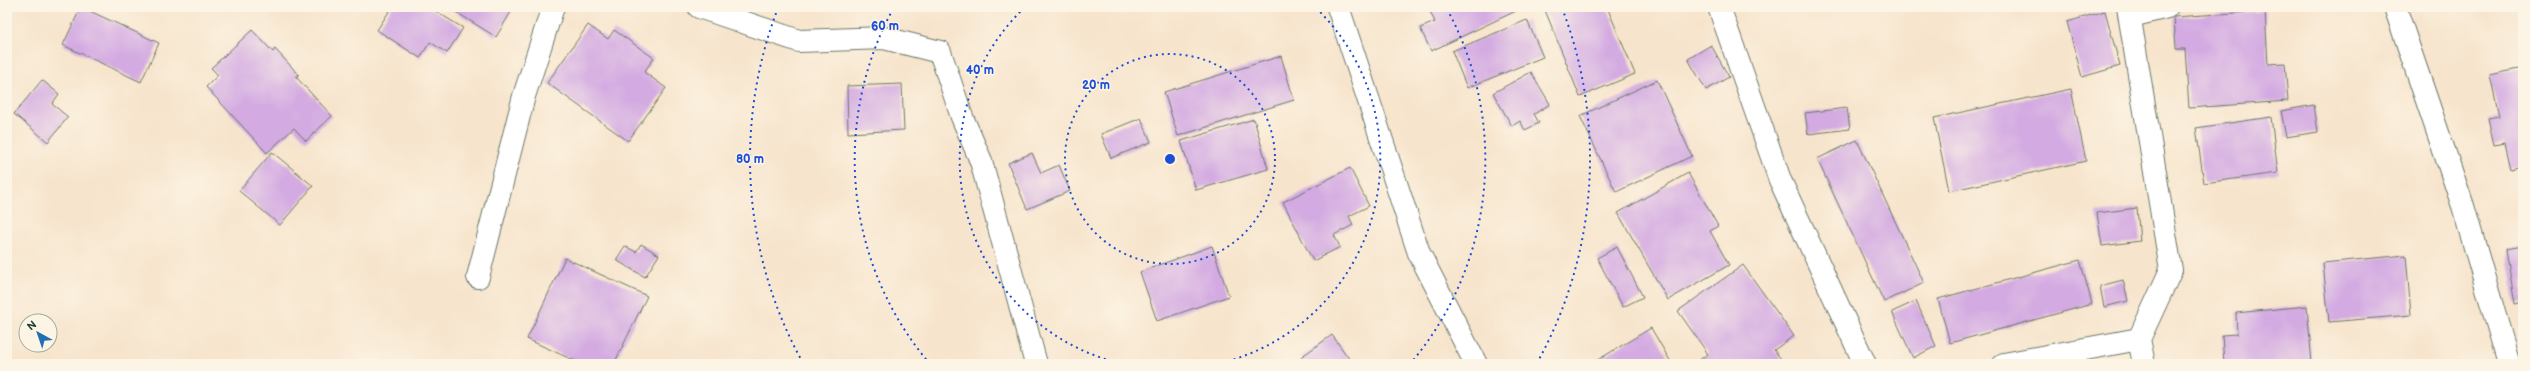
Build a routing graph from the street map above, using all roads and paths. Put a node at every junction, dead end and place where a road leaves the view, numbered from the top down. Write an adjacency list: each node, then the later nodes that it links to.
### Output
1 (553, 7): 9 (street)
2 (699, 7): 8 (street)
3 (1338, 7): 12 (street)
4 (1719, 7): 13 (street)
5 (2167, 7): 7 (street)
6 (2395, 7): 16 (street)
7 (2130, 11): 10 (street)
8 (730, 13): 11 (street)
9 (478, 277)
10 (2139, 338): 14 (street); 15 (street)
11 (1036, 364)
12 (1476, 364)
13 (1865, 364)
14 (2004, 364)
15 (2144, 364)
16 (2510, 364)

